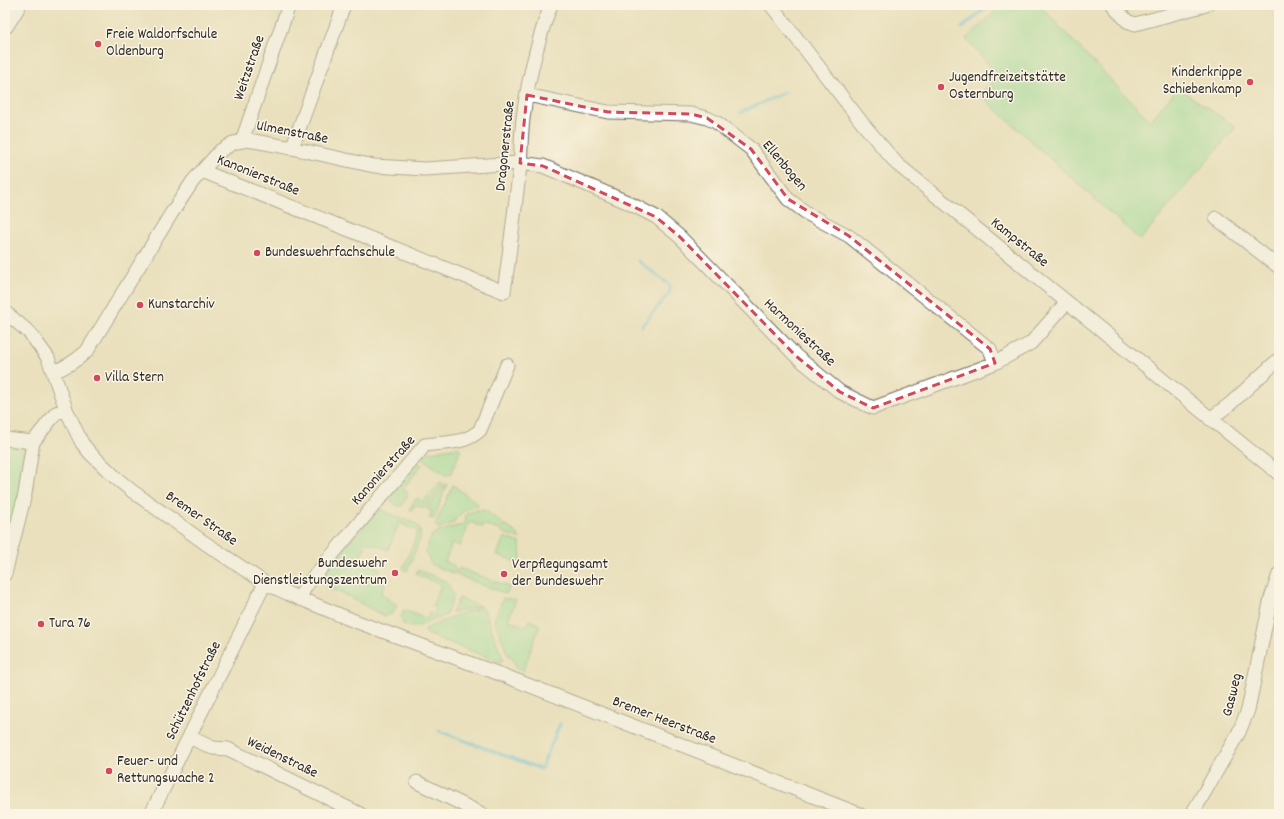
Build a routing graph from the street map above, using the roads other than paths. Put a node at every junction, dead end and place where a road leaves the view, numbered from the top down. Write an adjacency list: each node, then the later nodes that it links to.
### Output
1 (18, 5): 8 (main road)
2 (289, 5): 10 (street, Weitzstraße)
3 (344, 5): 11 (street)
4 (551, 5): 9 (street, Dragonerstraße)
5 (771, 5): 17 (street, Kampstraße)
6 (1112, 5): 7 (street)
7 (1206, 5)
8 (5, 26)
9 (527, 95): 12 (street, Dragonerstraße); 20 (street, Ellenbogen)
10 (242, 141): 11 (street, Ulmenstraße); 13 (street, Ulmenstraße)
11 (292, 148): 12 (street, Ulmenstraße)
12 (520, 163): 16 (street, Dragonerstraße); 20 (street, Harmoniestraße)
13 (202, 170): 16 (street, Kanonierstraße); 22 (street, Ulmenstraße)
14 (1216, 218): 15 (street)
15 (1279, 267)
16 (504, 292)
17 (1066, 303): 20 (street, Harmoniestraße); 24 (street, Kampstraße)
18 (5, 312): 22 (street, Bremer Straße)
19 (1279, 359): 24 (street)
20 (995, 363)
21 (507, 365): 31 (street, Kanonierstraße)
22 (53, 372): 23 (street, Bremer Straße)
23 (66, 409): 26 (street); 30 (street, Bremer Straße)
24 (1210, 419): 27 (street, Kampstraße)
25 (5, 439): 26 (street)
26 (33, 442): 28 (street)
27 (1279, 474)
28 (5, 574)
29 (1279, 574): 39 (street, Gasweg)
30 (265, 583): 31 (street, Bremer Straße); 33 (street, Schützenhofstraße)
31 (300, 599): 32 (street, Bremer Straße)
32 (458, 659): 38 (street, Bremer Heerstraße)
33 (189, 737): 35 (street, Schützenhofstraße); 36 (street, Weidenstraße)
34 (417, 782): 37 (street)
35 (151, 814)
36 (360, 814)
37 (481, 814)
38 (859, 814)
39 (1192, 814)

